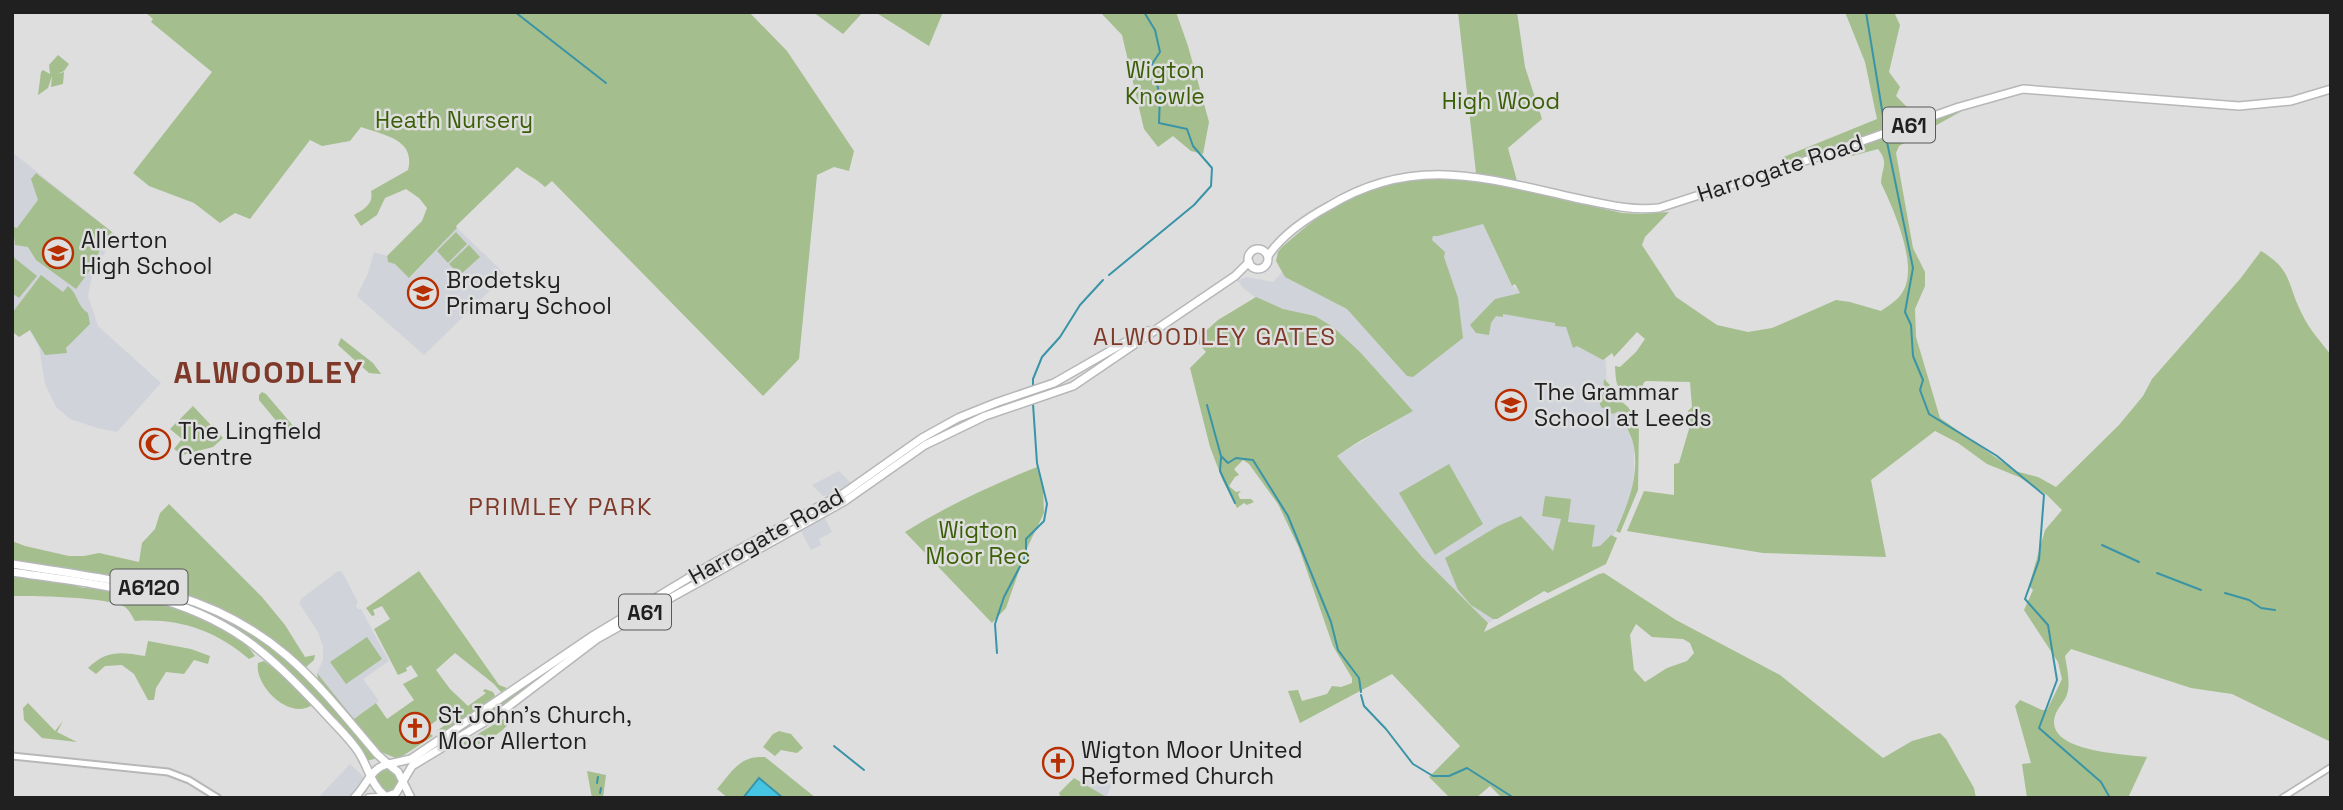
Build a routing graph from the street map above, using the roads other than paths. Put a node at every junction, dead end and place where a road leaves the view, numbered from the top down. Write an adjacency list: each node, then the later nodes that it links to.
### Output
1 (2331, 89): 2 (highway, Harrogate Road / A61)
2 (1265, 253): 3 (highway, A61); 3 (highway, A61)
3 (1252, 265): 4 (highway, Harrogate Road / A61)
4 (1114, 352): 5 (highway, Harrogate Road / A61); 6 (highway, Harrogate Road / A61)
5 (1072, 373): 6 (highway); 8 (highway, Harrogate Road / A61)
6 (1082, 379): 7 (highway, Harrogate Road / A61)
7 (855, 495): 8 (highway); 9 (highway, Harrogate Road / A61)
8 (825, 503): 10 (highway, Harrogate Road / A61)
9 (812, 519): 10 (highway); 11 (highway, Harrogate Road / A61)
10 (790, 522): 11 (highway, Harrogate Road / A61)
11 (744, 551): 14 (highway, Harrogate Road / A61); 15 (highway, Harrogate Road / A61)
12 (12, 564): 19 (highway, A6120)
13 (12, 572): 21 (highway, A6120)
14 (561, 666): 15 (highway); 17 (highway, Harrogate Road / A61)
15 (546, 667): 16 (highway, Harrogate Road / A61)
16 (526, 681): 17 (highway); 19 (highway, Harrogate Road / A61)
17 (534, 687): 22 (highway, Harrogate Road / A61)
18 (12, 756): 24 (main road)
19 (389, 764): 21 (highway); 22 (highway)
20 (2331, 767): 28 (street)
21 (370, 775): 23 (highway); 25 (highway)
22 (403, 781): 23 (highway); 27 (highway)
23 (386, 797): 26 (highway)
24 (218, 798)
25 (355, 798)
26 (369, 798)
27 (411, 798)
28 (2282, 798)

